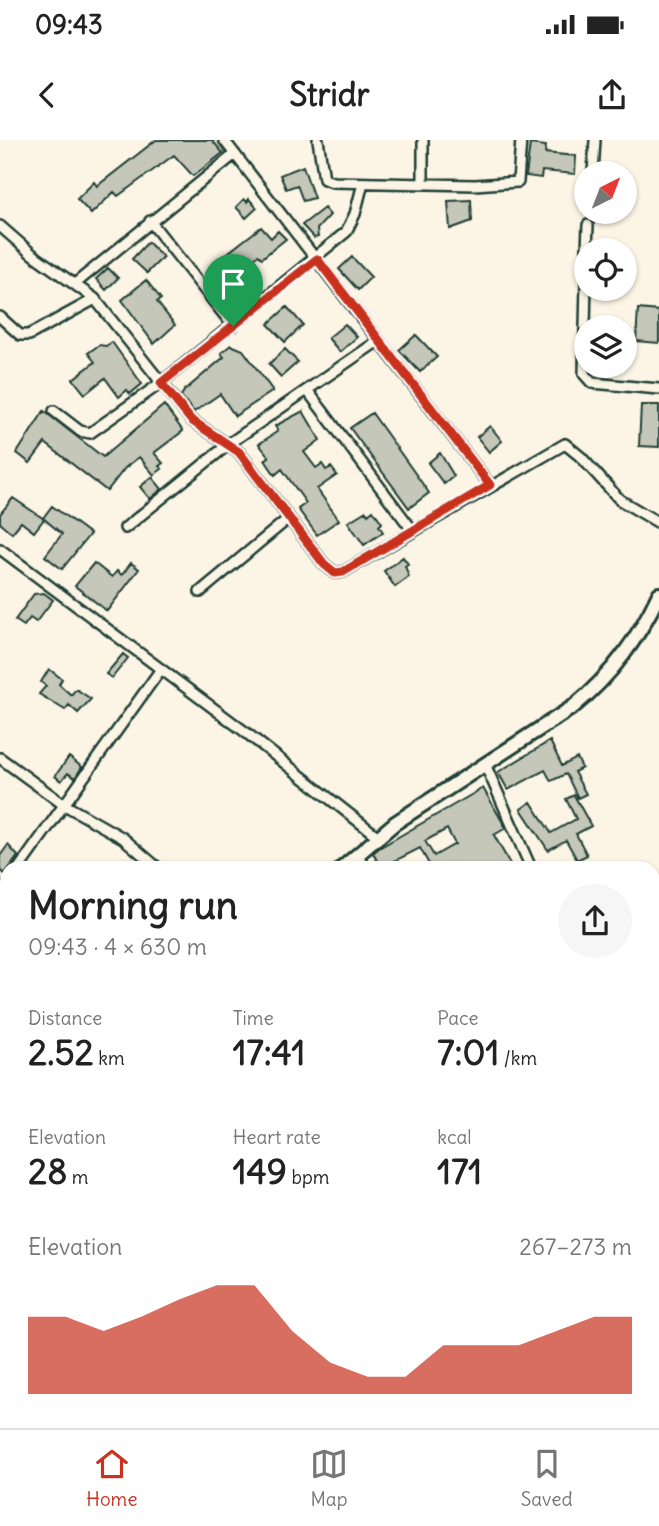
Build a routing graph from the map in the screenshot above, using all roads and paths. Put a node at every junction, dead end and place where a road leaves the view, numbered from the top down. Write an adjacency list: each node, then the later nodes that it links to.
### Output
1 (224, 140): 6 (street)
2 (318, 140): 8 (street)
3 (423, 140): 9 (street)
4 (521, 140): 9 (street)
5 (595, 140): 7 (street)
6 (235, 154): 10 (street); 14 (street)
7 (594, 161)
8 (363, 183): 9 (street); 14 (street)
9 (423, 183)
10 (150, 221): 15 (street); 19 (street)
11 (588, 225): 13 (street)
12 (0, 226): 15 (street)
13 (587, 238)
14 (317, 259): 19 (street); 20 (street)
15 (76, 283): 16 (street)
16 (95, 299): 18 (street); 21 (street)
17 (585, 301): 22 (street)
18 (0, 317)
19 (233, 326): 21 (street)
20 (378, 341): 23 (street); 26 (street)
21 (161, 383): 24 (street); 25 (street)
22 (659, 389)
23 (307, 390): 25 (street); 30 (street)
24 (54, 411)
25 (230, 443): 27 (street); 29 (street)
26 (490, 485): 28 (street); 30 (street)
27 (289, 518): 30 (street); 32 (street)
28 (659, 523)
29 (125, 528)
30 (413, 531)
31 (0, 549): 34 (street)
32 (200, 592)
33 (659, 594): 36 (street)
34 (161, 669): 37 (street); 38 (street)
35 (0, 758): 37 (street)
36 (485, 764): 38 (street); 44 (street)
37 (63, 804): 40 (street); 41 (street)
38 (377, 836): 39 (street)
39 (358, 854): 42 (street); 43 (street)
40 (24, 861)
41 (150, 861)
42 (350, 861)
43 (361, 861)
44 (528, 861)

